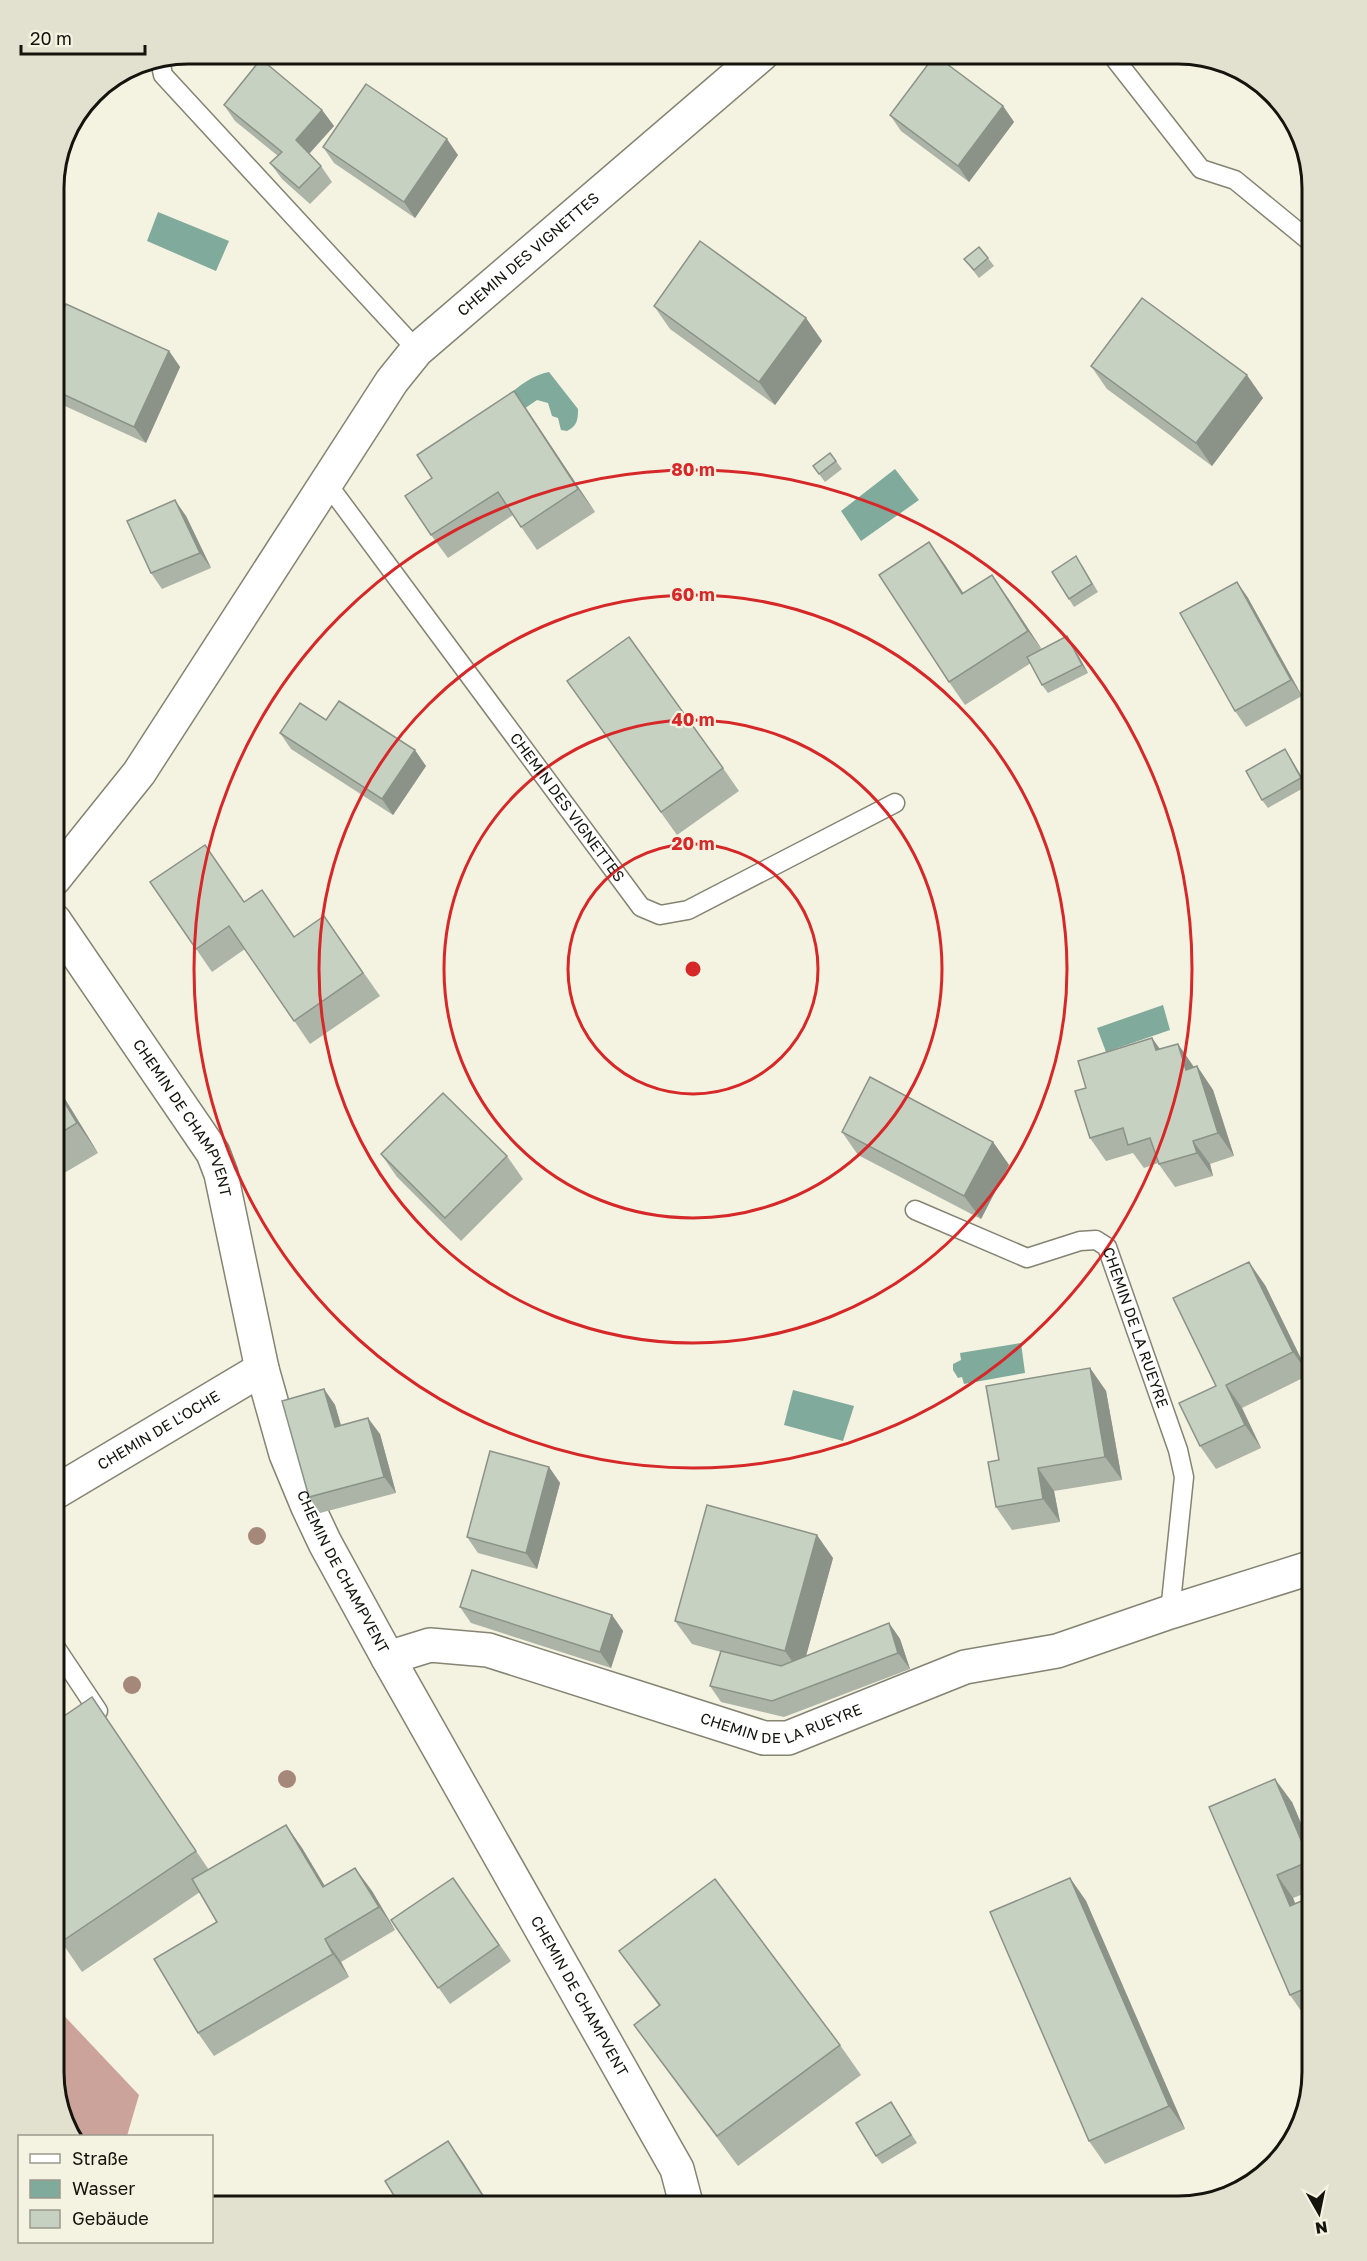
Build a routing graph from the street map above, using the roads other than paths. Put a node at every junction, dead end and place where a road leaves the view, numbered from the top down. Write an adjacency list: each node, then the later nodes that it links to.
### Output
1 (749, 65): 5 (street, CHEMIN DES VIGNETTES)
2 (1120, 65): 4 (lane)
3 (162, 68): 5 (lane)
4 (1302, 235)
5 (417, 350): 6 (street, CHEMIN DES VIGNETTES)
6 (326, 482): 7 (lane, CHEMIN DES VIGNETTES); 8 (street, CHEMIN DES VIGNETTES)
7 (895, 803)
8 (65, 866)
9 (65, 936): 11 (street, CHEMIN DE CHAMPVENT)
10 (915, 1210): 14 (lane, CHEMIN DE LA RUEYRE)
11 (262, 1368): 12 (street, CHEMIN DE L'OCHE); 15 (street, CHEMIN DE CHAMPVENT)
12 (64, 1487)
13 (1302, 1570): 14 (street, CHEMIN DE LA RUEYRE)
14 (1170, 1612): 15 (street, CHEMIN DE LA RUEYRE)
15 (388, 1658): 18 (street, CHEMIN DE CHAMPVENT)
16 (64, 1660): 17 (lane)
17 (81, 1725)
18 (684, 2196)

